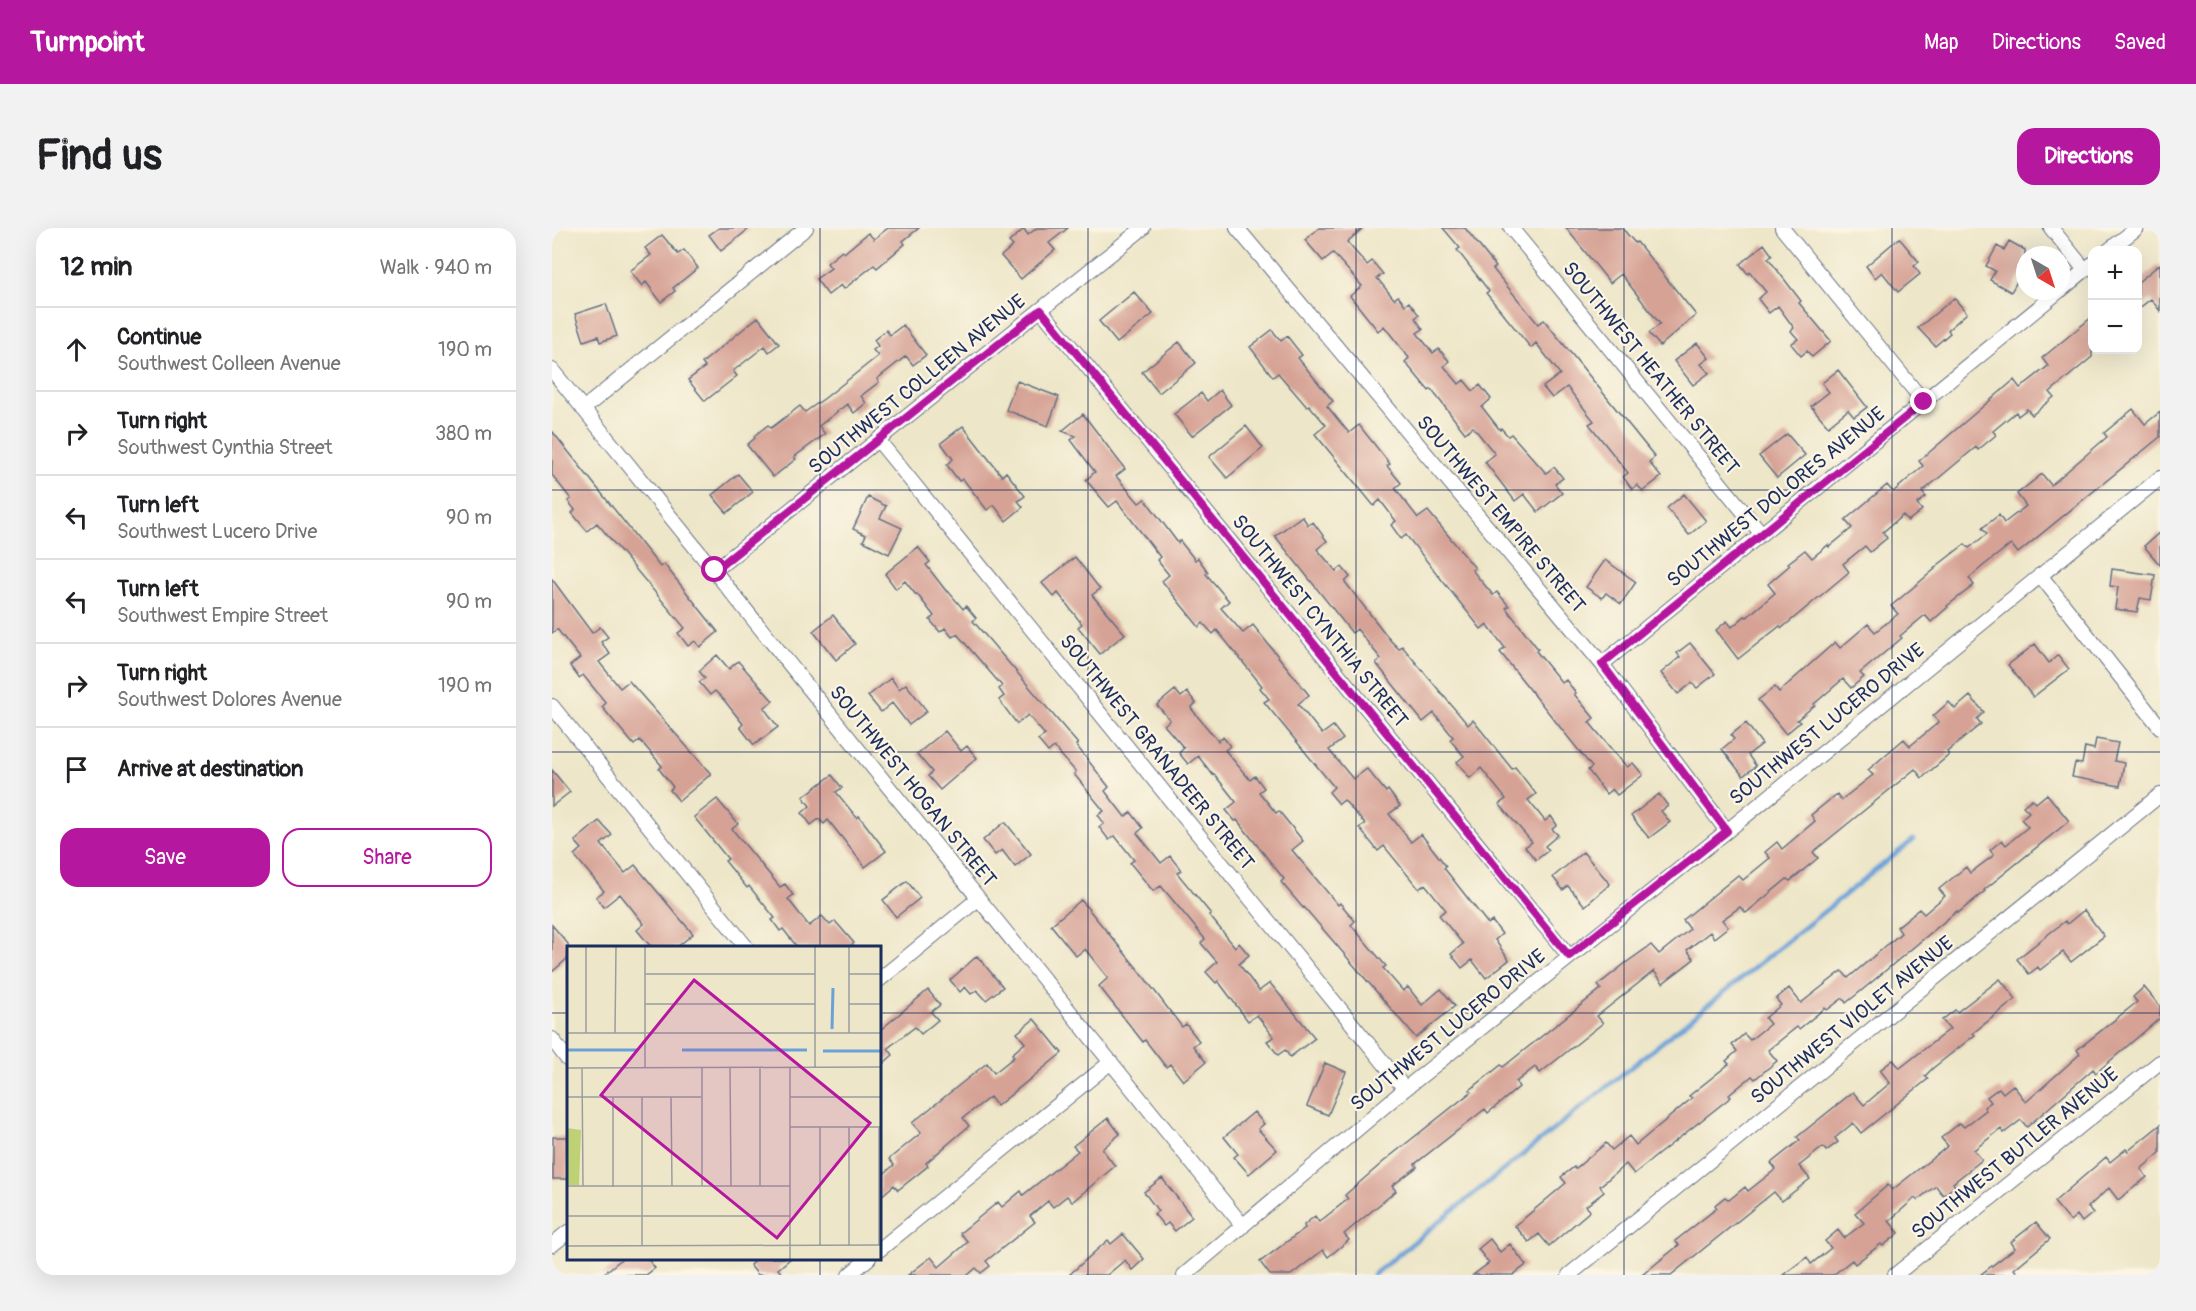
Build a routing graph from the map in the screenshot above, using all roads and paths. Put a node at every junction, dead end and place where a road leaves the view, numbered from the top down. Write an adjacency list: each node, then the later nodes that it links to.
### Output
1 (806, 228): 16 (street)
2 (1143, 228): 13 (street, SOUTHWEST COLLEEN AVENUE)
3 (1237, 228): 22 (street, SOUTHWEST EMPIRE STREET)
4 (1511, 228): 19 (street, SOUTHWEST HEATHER STREET)
5 (1782, 228): 15 (street)
6 (2051, 228): 9 (street)
7 (2137, 228): 8 (street)
8 (2114, 246)
9 (2088, 266)
10 (2088, 268): 11 (street, SOUTHWEST DOLORES AVENUE)
11 (2070, 282)
12 (2048, 300): 15 (street, SOUTHWEST DOLORES AVENUE)
13 (1041, 310): 17 (street, SOUTHWEST COLLEEN AVENUE); 29 (street, SOUTHWEST CYNTHIA STREET)
14 (552, 370): 16 (street, SOUTHWEST HOGAN STREET)
15 (1924, 402): 19 (street, SOUTHWEST DOLORES AVENUE)
16 (584, 409): 20 (street, SOUTHWEST HOGAN STREET)
17 (878, 440): 20 (street, SOUTHWEST COLLEEN AVENUE); 35 (street, SOUTHWEST GRANADEER STREET)
18 (2160, 478): 21 (street, SOUTHWEST LUCERO DRIVE)
19 (1761, 533): 22 (street, SOUTHWEST DOLORES AVENUE)
20 (715, 570): 27 (street, SOUTHWEST HOGAN STREET)
21 (2040, 575): 24 (street); 26 (street, SOUTHWEST LUCERO DRIVE)
22 (1602, 664): 26 (street, SOUTHWEST EMPIRE STREET)
23 (552, 706): 28 (street)
24 (2160, 727)
25 (2160, 795): 43 (street, SOUTHWEST VIOLET AVENUE)
26 (1727, 831): 29 (street, SOUTHWEST LUCERO DRIVE)
27 (978, 899): 30 (street); 33 (street, SOUTHWEST HOGAN STREET)
28 (745, 946)
29 (1569, 956): 35 (street, SOUTHWEST LUCERO DRIVE)
30 (880, 979)
31 (552, 1039): 32 (street)
32 (567, 1059)
33 (1111, 1062): 36 (street, SOUTHWEST HOGAN STREET); 39 (street)
34 (2160, 1062): 44 (street, SOUTHWEST BUTLER AVENUE)
35 (1405, 1089): 36 (street, SOUTHWEST LUCERO DRIVE)
36 (1243, 1226): 42 (street, SOUTHWEST LUCERO DRIVE)
37 (567, 1233): 38 (street)
38 (552, 1245)
39 (880, 1249)
40 (867, 1260): 41 (street)
41 (849, 1275)
42 (1184, 1275)
43 (1569, 1275)
44 (1895, 1275)

